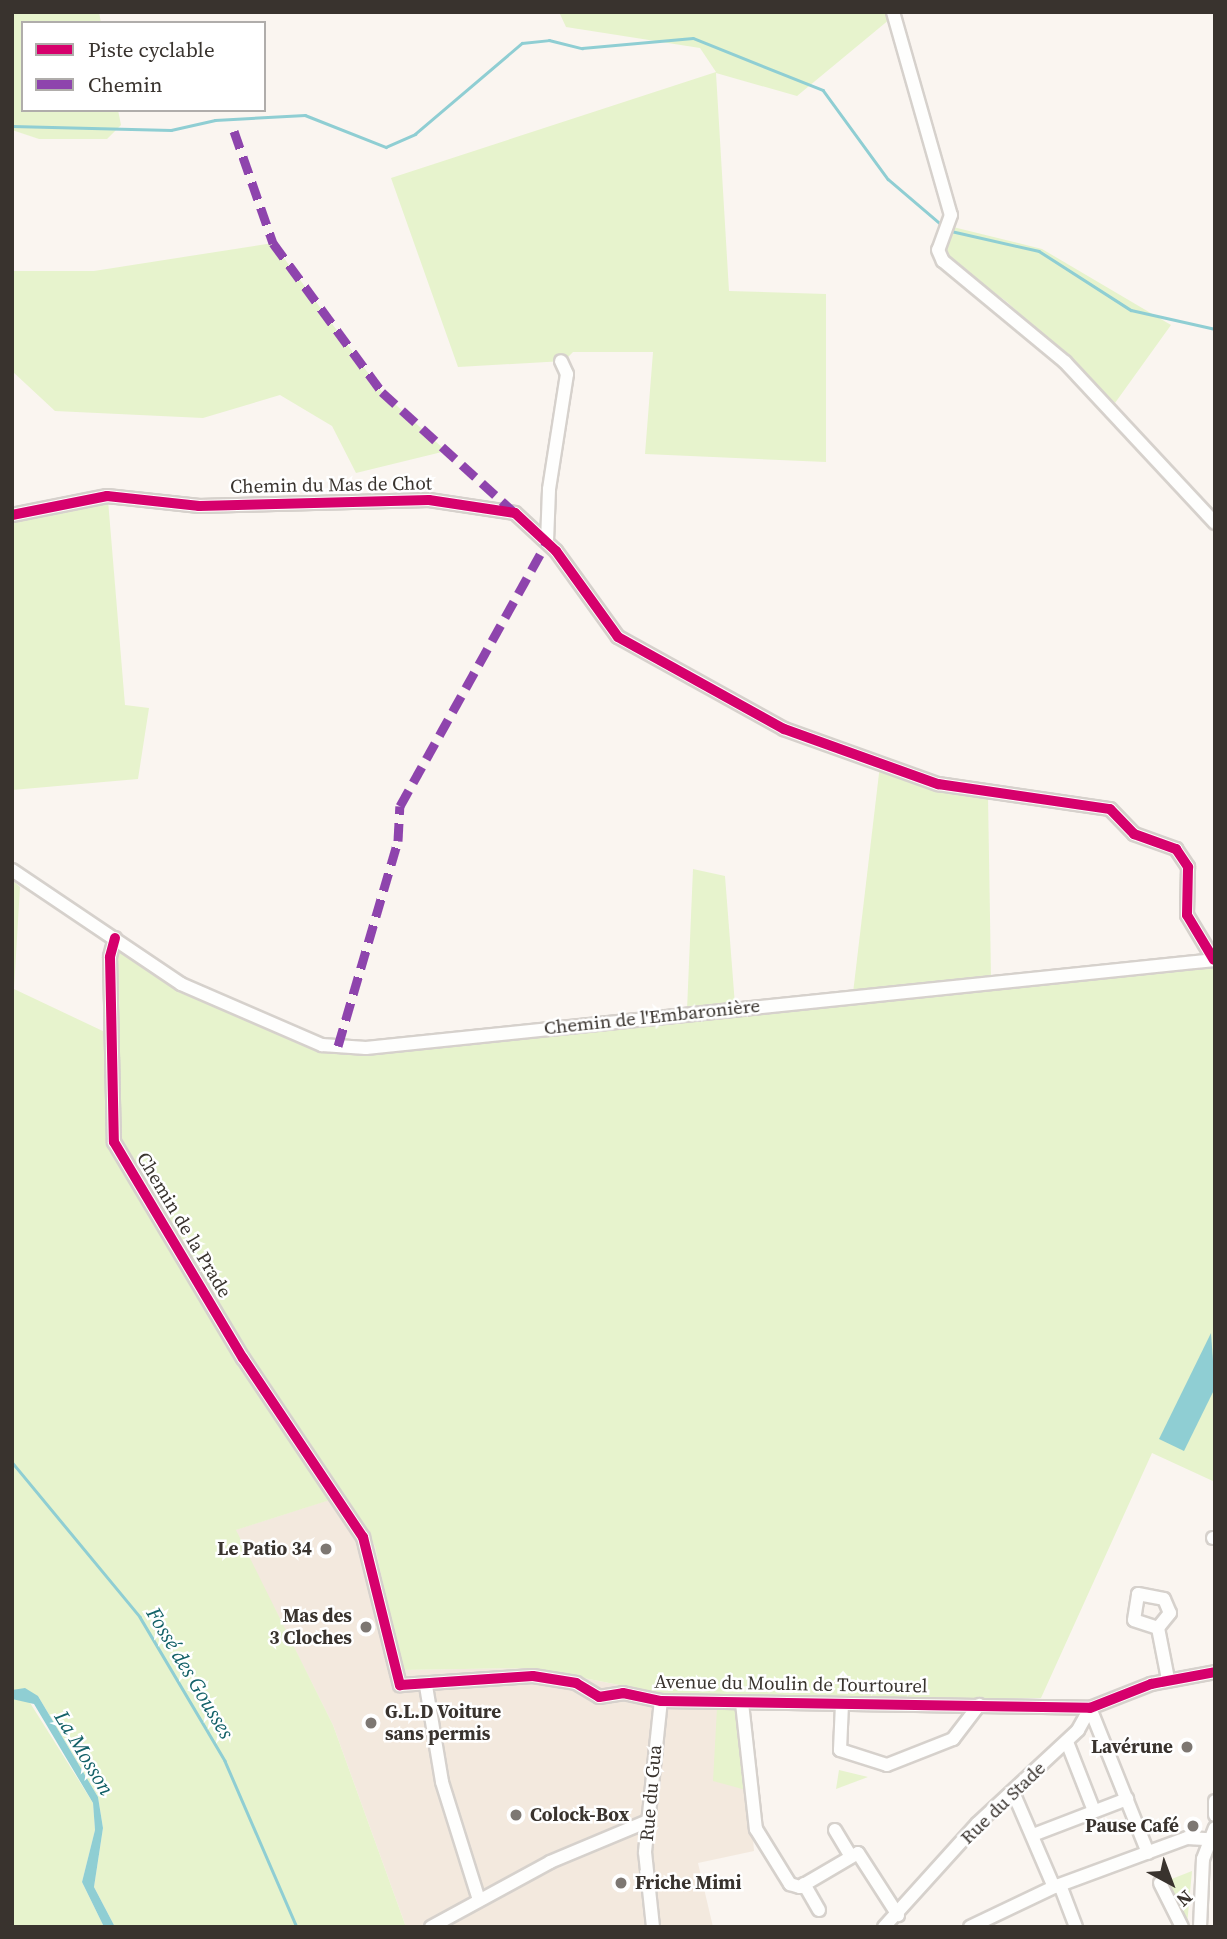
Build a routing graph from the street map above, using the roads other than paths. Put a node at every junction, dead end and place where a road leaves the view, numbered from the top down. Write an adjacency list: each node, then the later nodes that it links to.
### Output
1 (893, 12): 4 (street)
2 (561, 362): 5 (street)
3 (12, 514): 5 (street, Chemin du Mas de Chot)
4 (1215, 523)
5 (547, 541): 8 (street, Chemin du Mas de Chot)
6 (12, 870): 7 (street, Chemin de l'Embaronière)
7 (115, 938): 8 (street, Chemin de l'Embaronière); 9 (street, Chemin de la Prade)
8 (1214, 960)
9 (338, 1497): 13 (street, Avenue du Moulin de Tourtourel)
10 (1158, 1628): 12 (street)
11 (1215, 1672): 12 (street, Avenue du Moulin de Tourtourel)
12 (1168, 1679): 18 (street, Avenue du Moulin de Tourtourel)
13 (426, 1686): 14 (street, Avenue du Moulin de Tourtourel); 36 (street)
14 (661, 1701): 15 (street, Avenue du Moulin de Tourtourel); 25 (street, Rue du Gua)
15 (742, 1703): 16 (street, Avenue du Moulin de Tourtourel); 34 (street)
16 (842, 1704): 17 (street, Avenue du Moulin de Tourtourel); 17 (street)
17 (979, 1705): 18 (street, Avenue du Moulin de Tourtourel)
18 (1090, 1708): 19 (street, Rue du Stade); 21 (street)
19 (1067, 1742): 20 (street, Rue du Stade); 23 (street)
20 (1013, 1791): 29 (street); 38 (street, Rue du Stade)
21 (1127, 1799): 23 (street); 31 (street)
22 (1215, 1801): 24 (street)
23 (1094, 1811): 29 (street)
24 (1215, 1815)
25 (648, 1821): 28 (street); 30 (street, Rue du Gua)
26 (835, 1830): 32 (street)
27 (1212, 1833): 31 (street); 40 (street)
28 (627, 1834): 30 (street); 36 (street)
29 (1033, 1835): 35 (street)
30 (646, 1844): 42 (street, Rue du Gua)
31 (1148, 1853): 35 (street)
32 (850, 1855): 34 (street); 38 (street)
33 (1160, 1883): 46 (street)
34 (804, 1884): 37 (street)
35 (1057, 1886): 44 (street); 45 (street)
36 (479, 1900): 41 (street)
37 (819, 1910)
38 (898, 1915): 43 (street, Rue du Stade)
39 (1215, 1916): 40 (street)
40 (1201, 1921)
41 (431, 1927)
42 (653, 1927)
43 (884, 1927)
44 (971, 1927)
45 (1076, 1927)
46 (1182, 1927)

